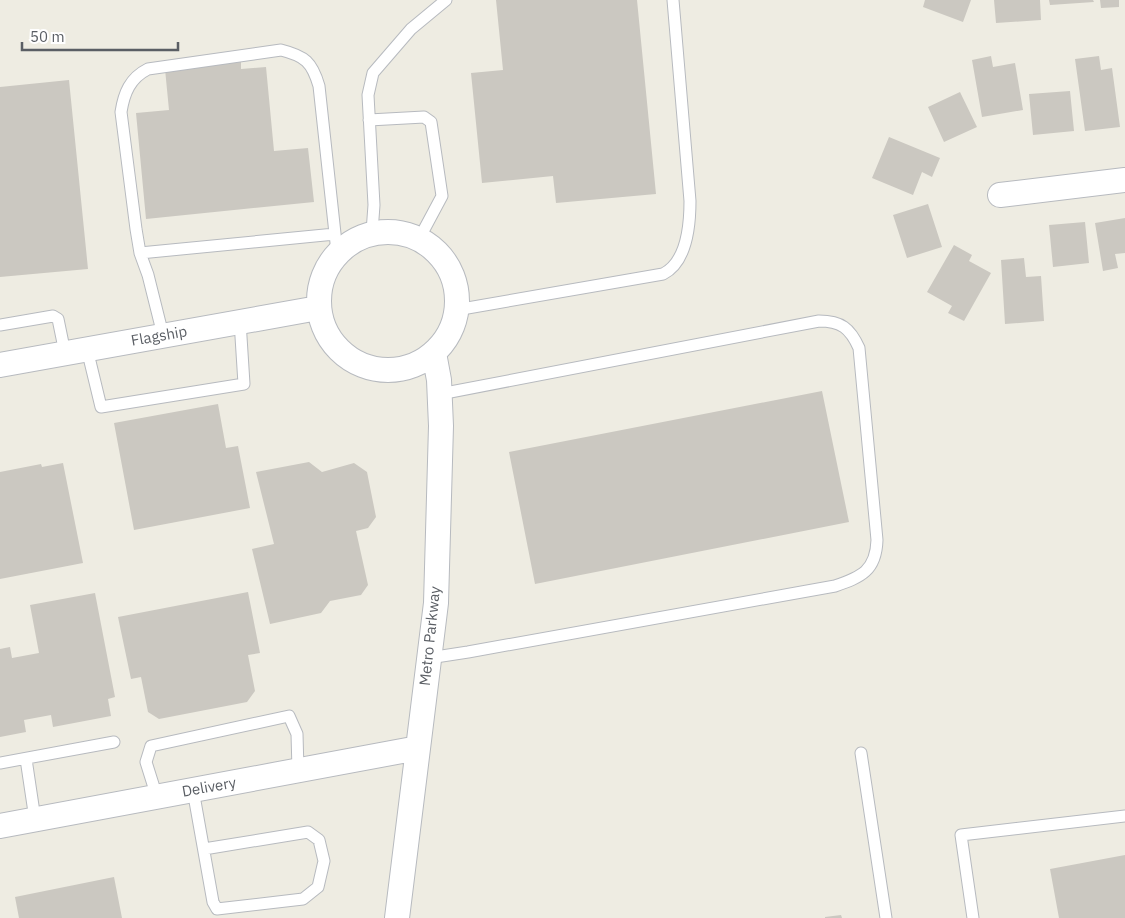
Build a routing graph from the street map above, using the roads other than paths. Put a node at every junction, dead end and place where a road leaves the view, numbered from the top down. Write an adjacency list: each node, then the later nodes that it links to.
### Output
1 (446, 0): 3 (lane)
2 (673, 0): 11 (lane)
3 (369, 120): 6 (lane); 7 (lane)
4 (1125, 180): 5 (street)
5 (1000, 194)
6 (372, 232): 7 (street); 8 (street)
7 (419, 239): 11 (street)
8 (336, 243): 9 (lane); 9 (lane); 10 (street)
9 (140, 253): 14 (lane)
10 (318, 308): 12 (street, Flagship); 16 (street)
11 (456, 310): 16 (street)
12 (240, 321): 14 (street, Flagship); 15 (lane)
13 (0, 325): 15 (lane)
14 (163, 335): 15 (street, Flagship)
15 (76, 351): 17 (street, Flagship)
16 (434, 353): 18 (street, Metro Parkway)
17 (0, 365)
18 (440, 394): 19 (street, Metro Parkway); 19 (lane)
19 (429, 658): 21 (street, Metro Parkway)
20 (114, 742): 23 (lane)
21 (418, 748): 25 (street, Delivery); 32 (street, Metro Parkway)
22 (861, 752): 33 (lane)
23 (26, 760): 24 (lane); 29 (lane)
24 (0, 763)
25 (298, 770): 26 (street, Delivery); 27 (lane)
26 (193, 790): 27 (street, Delivery); 31 (lane)
27 (156, 797): 29 (street, Delivery)
28 (1125, 816): 34 (lane)
29 (35, 819): 30 (street, Delivery)
30 (0, 826)
31 (204, 849): 31 (lane)
32 (397, 918)
33 (886, 918)
34 (973, 918)

